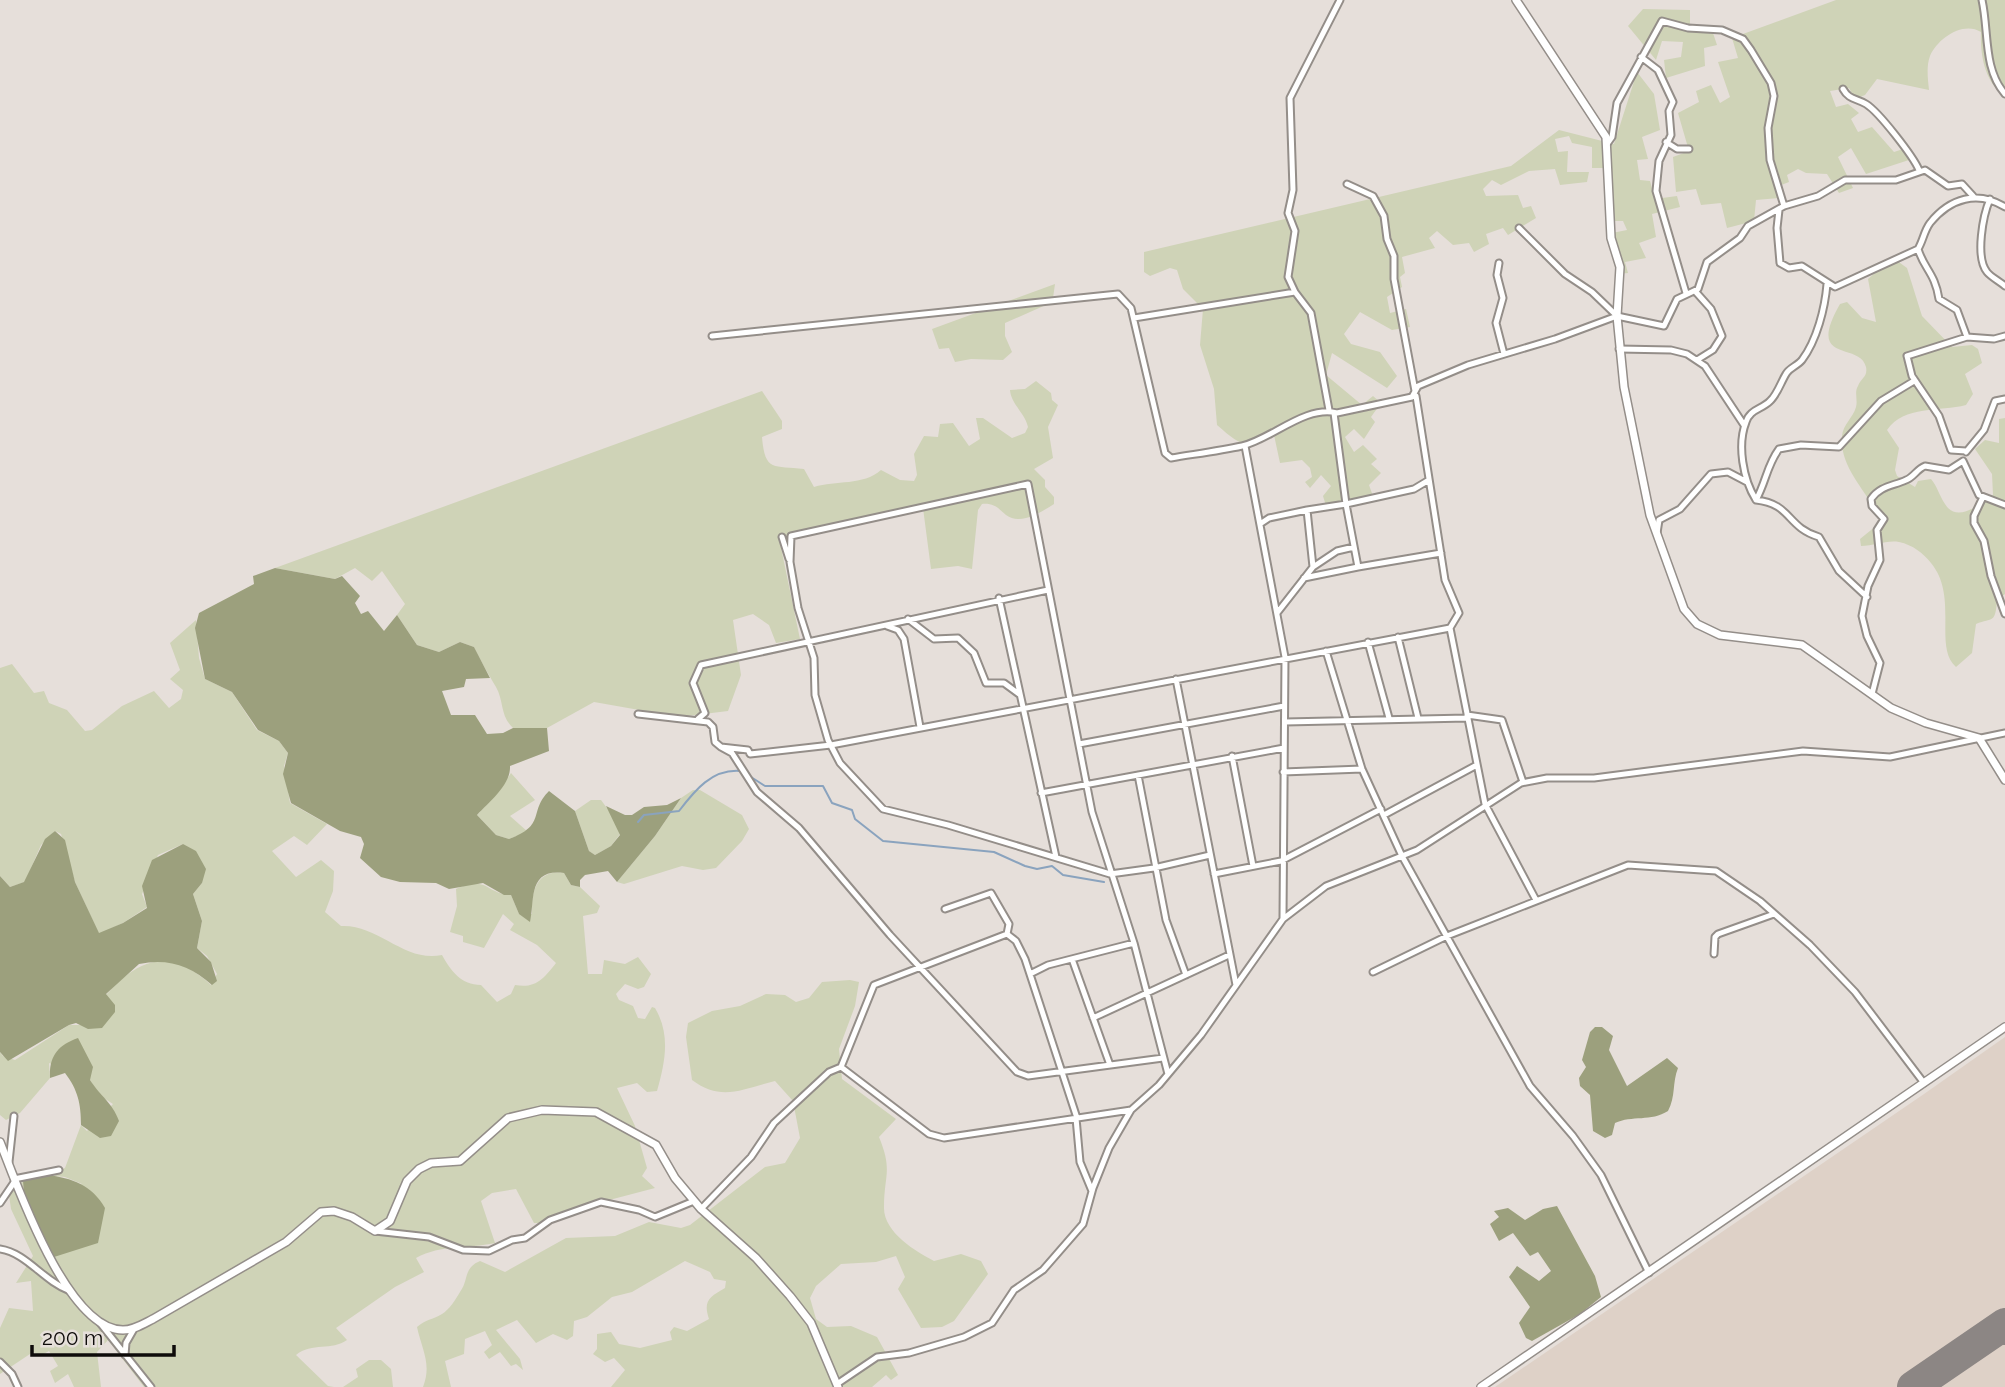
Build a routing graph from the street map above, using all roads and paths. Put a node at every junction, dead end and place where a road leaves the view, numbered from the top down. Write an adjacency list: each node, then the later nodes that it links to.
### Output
1 (1340, 0): 22 (street)
2 (1516, 0): 8 (street)
3 (1982, 0): 6 (street)
4 (1641, 57): 7 (street); 8 (street); 14 (street)
5 (1843, 89): 10 (street)
6 (2005, 94)
7 (1666, 142): 9 (street); 23 (street)
8 (1607, 144): 24 (street)
9 (1689, 149)
10 (1919, 170): 12 (street); 14 (street)
11 (1347, 184): 33 (street)
12 (1973, 196): 13 (street); 17 (street)
13 (1990, 199): 15 (street); 20 (street)
14 (1782, 208): 19 (street); 21 (street)
15 (2005, 208)
16 (1519, 228): 24 (street)
17 (1918, 249): 19 (street); 28 (street)
18 (1499, 263): 30 (street)
19 (1827, 284): 36 (street)
20 (2005, 286)
21 (1695, 291): 23 (street); 31 (street)
22 (1295, 292): 25 (street); 35 (street)
23 (1686, 293): 24 (street)
24 (1617, 316): 29 (street); 30 (street)
25 (1134, 317): 26 (street); 37 (street)
26 (712, 336)
27 (2005, 336): 28 (street)
28 (1967, 337): 32 (street)
29 (1619, 349): 31 (street); 49 (street)
30 (1504, 354): 33 (street)
31 (1697, 360): 36 (street)
32 (1914, 381): 38 (street); 43 (street)
33 (1416, 394): 35 (street); 40 (street)
34 (2005, 400): 38 (street)
35 (1331, 412): 37 (street); 44 (street)
36 (1745, 426): 41 (street)
37 (1245, 446): 47 (street)
38 (1966, 451): 39 (street)
39 (1963, 461): 42 (street); 57 (street)
40 (1429, 480): 44 (street); 51 (street)
41 (1747, 482): 43 (street); 49 (street)
42 (1983, 498): 45 (street); 60 (street)
43 (1756, 500): 57 (street)
44 (1346, 503): 46 (street); 50 (street)
45 (2005, 505)
46 (1307, 510): 47 (street); 53 (street)
47 (1261, 524): 59 (street)
48 (782, 537): 52 (street)
49 (1657, 539): 71 (street)
50 (1354, 547): 53 (street); 54 (street)
51 (1441, 553): 54 (street); 63 (street)
52 (790, 562): 56 (street); 66 (street)
53 (1313, 567): 55 (street)
54 (1358, 567): 55 (street)
55 (1304, 578): 59 (street)
56 (1048, 590): 58 (street); 72 (street)
57 (1867, 597): 71 (street)
58 (999, 598): 61 (street); 70 (street)
59 (1277, 613): 68 (street)
60 (2005, 614)
61 (908, 619): 62 (street); 70 (street)
62 (880, 626): 66 (street); 83 (street)
63 (1450, 628): 64 (street); 76 (street)
64 (1398, 636): 65 (street); 79 (street)
65 (1368, 642): 67 (street); 78 (street)
66 (807, 643): 80 (street); 87 (street)
67 (1326, 651): 68 (street); 77 (street)
68 (1284, 657): 69 (street); 73 (street)
69 (1176, 678): 72 (street); 82 (street)
70 (1019, 694): 74 (street)
71 (1872, 694): 85 (street)
72 (1068, 700): 74 (street); 86 (street)
73 (1284, 706): 81 (street); 82 (street)
74 (1021, 708): 83 (street); 99 (street)
75 (638, 714): 80 (street)
76 (1467, 716): 79 (street); 92 (street); 97 (street)
77 (1346, 718): 78 (street); 81 (street); 93 (street)
78 (1389, 718): 79 (street)
79 (1418, 718)
80 (697, 719): 88 (street)
81 (1285, 722): 89 (street)
82 (1186, 724): 86 (street); 91 (street)
83 (920, 727): 87 (street)
84 (2005, 733): 85 (street)
85 (1979, 738): 96 (street); 97 (street)
86 (1079, 744): 98 (street)
87 (831, 745): 88 (street); 104 (street)
88 (721, 747): 120 (street)
89 (1284, 748): 90 (street); 94 (street)
90 (1232, 756): 91 (street); 106 (street)
91 (1191, 764): 95 (street); 102 (street)
92 (1475, 766): 100 (street); 101 (street)
93 (1362, 769): 94 (street); 101 (street)
94 (1283, 772): 105 (street)
95 (1138, 775): 98 (street); 107 (street)
96 (2005, 780)
97 (1523, 782): 100 (street)
98 (1088, 784): 99 (street); 108 (street)
99 (1041, 793): 104 (street)
100 (1485, 804): 103 (street); 110 (street)
101 (1382, 812): 103 (street); 105 (street)
102 (1210, 855): 107 (street); 109 (street)
103 (1402, 856): 113 (street); 115 (street)
104 (1056, 857): 108 (street)
105 (1281, 860): 106 (street); 113 (street)
106 (1253, 866): 109 (street)
107 (1154, 868): 108 (street); 123 (street)
108 (1110, 874): 116 (street)
109 (1214, 874): 118 (street)
110 (1536, 900): 112 (street); 115 (street)
111 (945, 909): 114 (street)
112 (1774, 914): 117 (street); 133 (street)
113 (1283, 919): 124 (street)
114 (1007, 934): 120 (street); 122 (street)
115 (1447, 936): 121 (street); 147 (street)
116 (1134, 943): 119 (street); 125 (street)
117 (1714, 954)
118 (1229, 955): 123 (street); 124 (street)
119 (1072, 959): 122 (street); 126 (street)
120 (920, 967): 130 (street); 131 (street)
121 (1373, 972)
122 (1030, 974): 131 (street)
123 (1186, 975): 125 (street)
124 (1236, 985): 132 (street)
125 (1146, 996): 126 (street); 128 (street)
126 (1093, 1018): 129 (street)
127 (2005, 1027): 133 (street)
128 (1163, 1058): 129 (street); 132 (street)
129 (1110, 1065): 131 (street)
130 (841, 1067): 136 (street); 144 (street)
131 (1062, 1072): 136 (street)
132 (1168, 1074): 134 (street)
133 (1924, 1083): 147 (street)
134 (1131, 1110): 136 (street); 141 (street)
135 (14, 1116): 138 (street)
136 (1077, 1118): 141 (street)
137 (0, 1142): 138 (street)
138 (9, 1165): 140 (street)
139 (59, 1170): 140 (street)
140 (14, 1180): 143 (street); 148 (street)
141 (1092, 1191): 153 (street)
142 (695, 1201): 144 (street); 145 (street); 145 (street)
143 (0, 1203)
144 (701, 1209): 153 (street)
145 (375, 1231): 150 (street)
146 (0, 1249): 148 (street)
147 (1649, 1273): 156 (street)
148 (73, 1292): 149 (street)
149 (100, 1323): 150 (street); 151 (street)
150 (135, 1328): 151 (street)
151 (125, 1355): 155 (street)
152 (0, 1362): 154 (street)
153 (837, 1386)
154 (18, 1387)
155 (151, 1387)
156 (1481, 1387)

